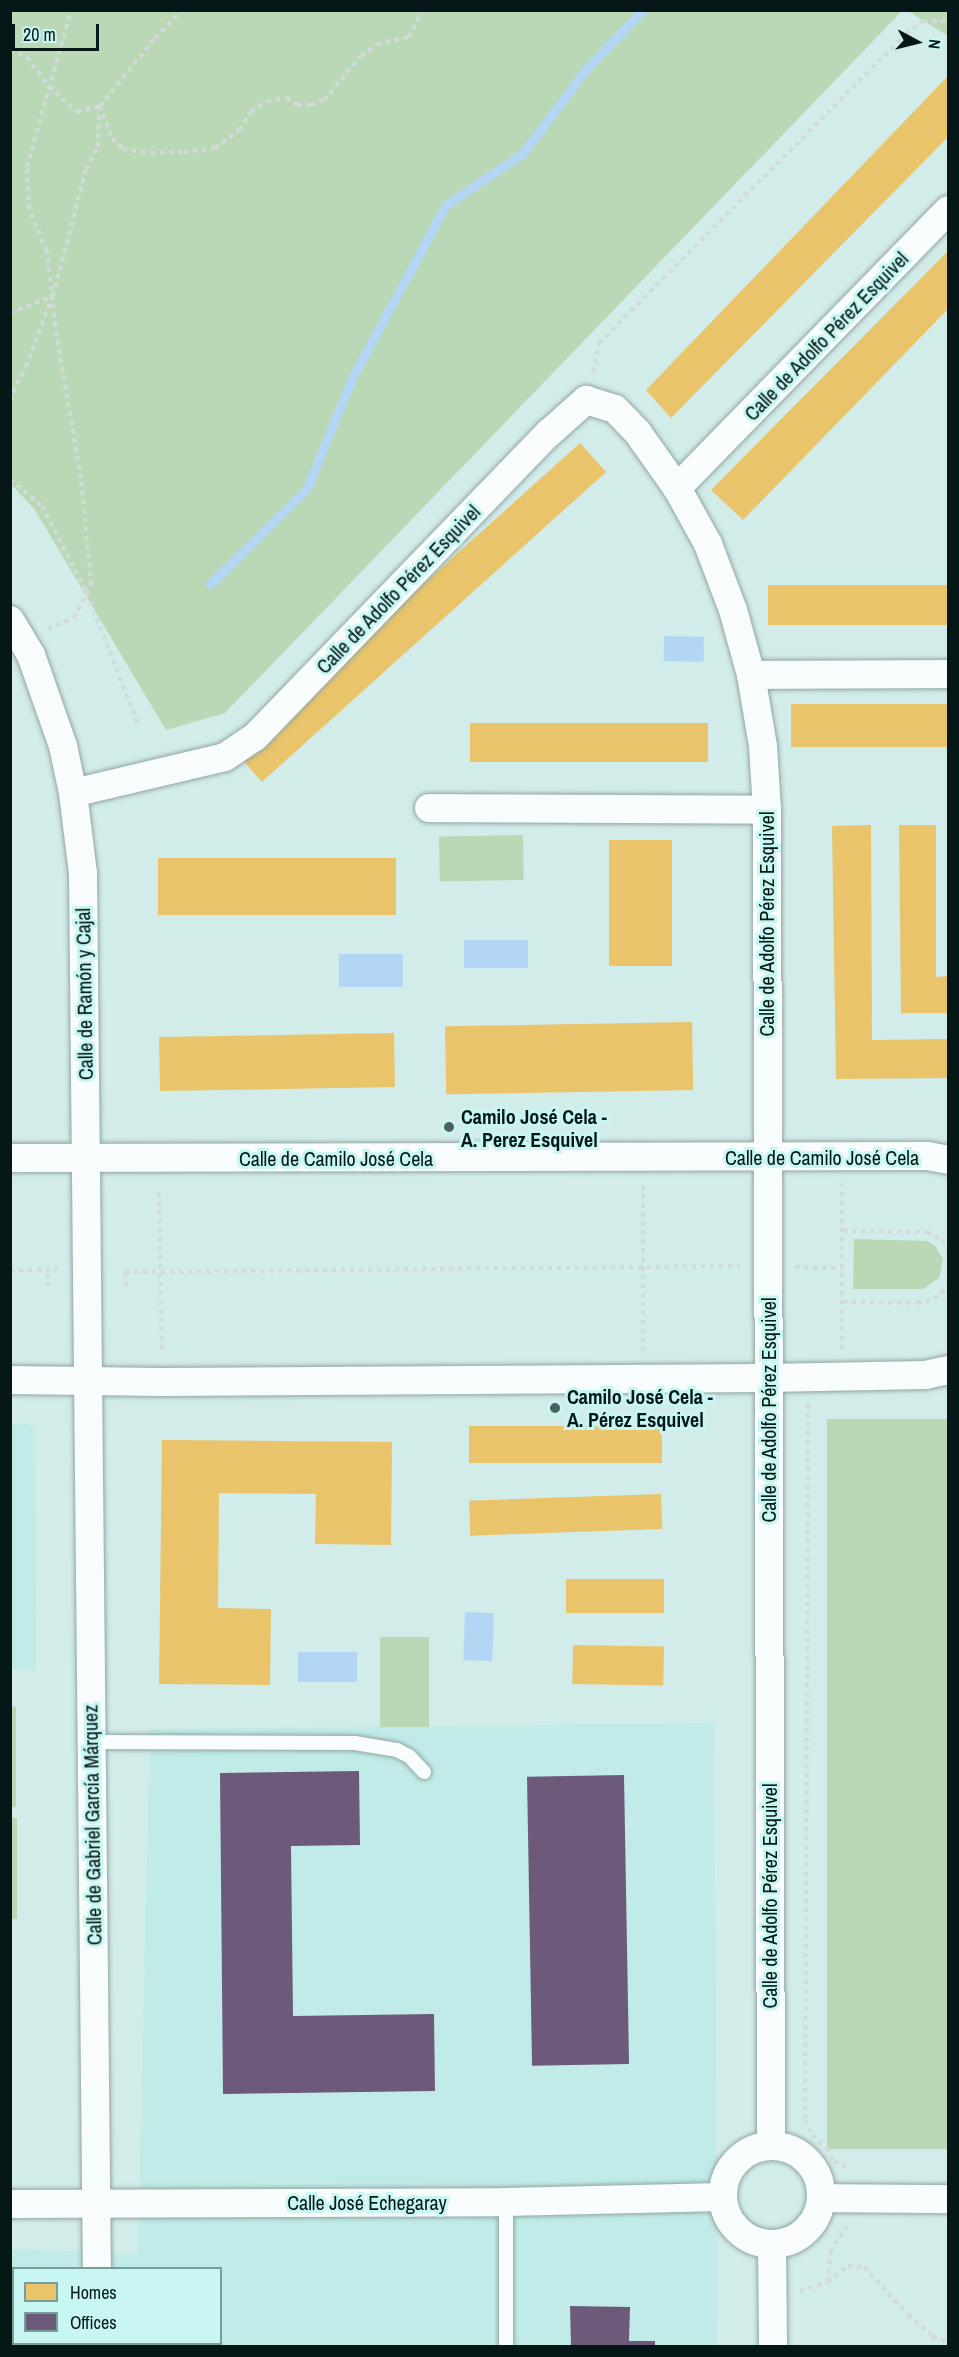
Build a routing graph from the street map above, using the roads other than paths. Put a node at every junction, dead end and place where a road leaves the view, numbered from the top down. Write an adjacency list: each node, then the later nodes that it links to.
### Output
1 (948, 210): 2 (street, Calle de Adolfo Pérez Esquivel)
2 (677, 488): 5 (street, Calle de Adolfo Pérez Esquivel); 6 (street, Calle de Adolfo Pérez Esquivel)
3 (16, 630): 6 (street, Calle de Ramón y Cajal)
4 (948, 674): 5 (street)
5 (751, 675): 8 (street, Calle de Adolfo Pérez Esquivel)
6 (73, 793): 9 (street, Calle de Ramón y Cajal)
7 (429, 808): 8 (street)
8 (766, 810): 10 (street, Calle de Adolfo Pérez Esquivel)
9 (86, 1157): 10 (street, Calle de Camilo José Cela); 11 (street, Calle de Camilo José Cela); 16 (street, Calle de Ramón y Cajal)
10 (766, 1157): 12 (street, Calle de Camilo José Cela); 14 (street, Calle de Adolfo Pérez Esquivel)
11 (10, 1158)
12 (948, 1161)
13 (948, 1370): 14 (street)
14 (767, 1378): 16 (street); 19 (street, Calle de Adolfo Pérez Esquivel)
15 (10, 1380): 16 (street)
16 (87, 1381): 17 (street, Calle de Gabriel García Márquez)
17 (91, 1742): 18 (lane); 23 (street, Calle de Gabriel García Márquez)
18 (424, 1772)
19 (771, 2146): 20 (street); 21 (street)
20 (723, 2197): 24 (street, Calle José Echegaray); 26 (street)
21 (821, 2198): 22 (street); 26 (street)
22 (948, 2199)
23 (97, 2202): 24 (street, Calle José Echegaray); 25 (street, Calle José Echegaray); 27 (street, Calle de Gabriel García Márquez)
24 (506, 2202): 28 (lane)
25 (10, 2204)
26 (772, 2244): 29 (street)
27 (97, 2267)
28 (506, 2346)
29 (773, 2346)

